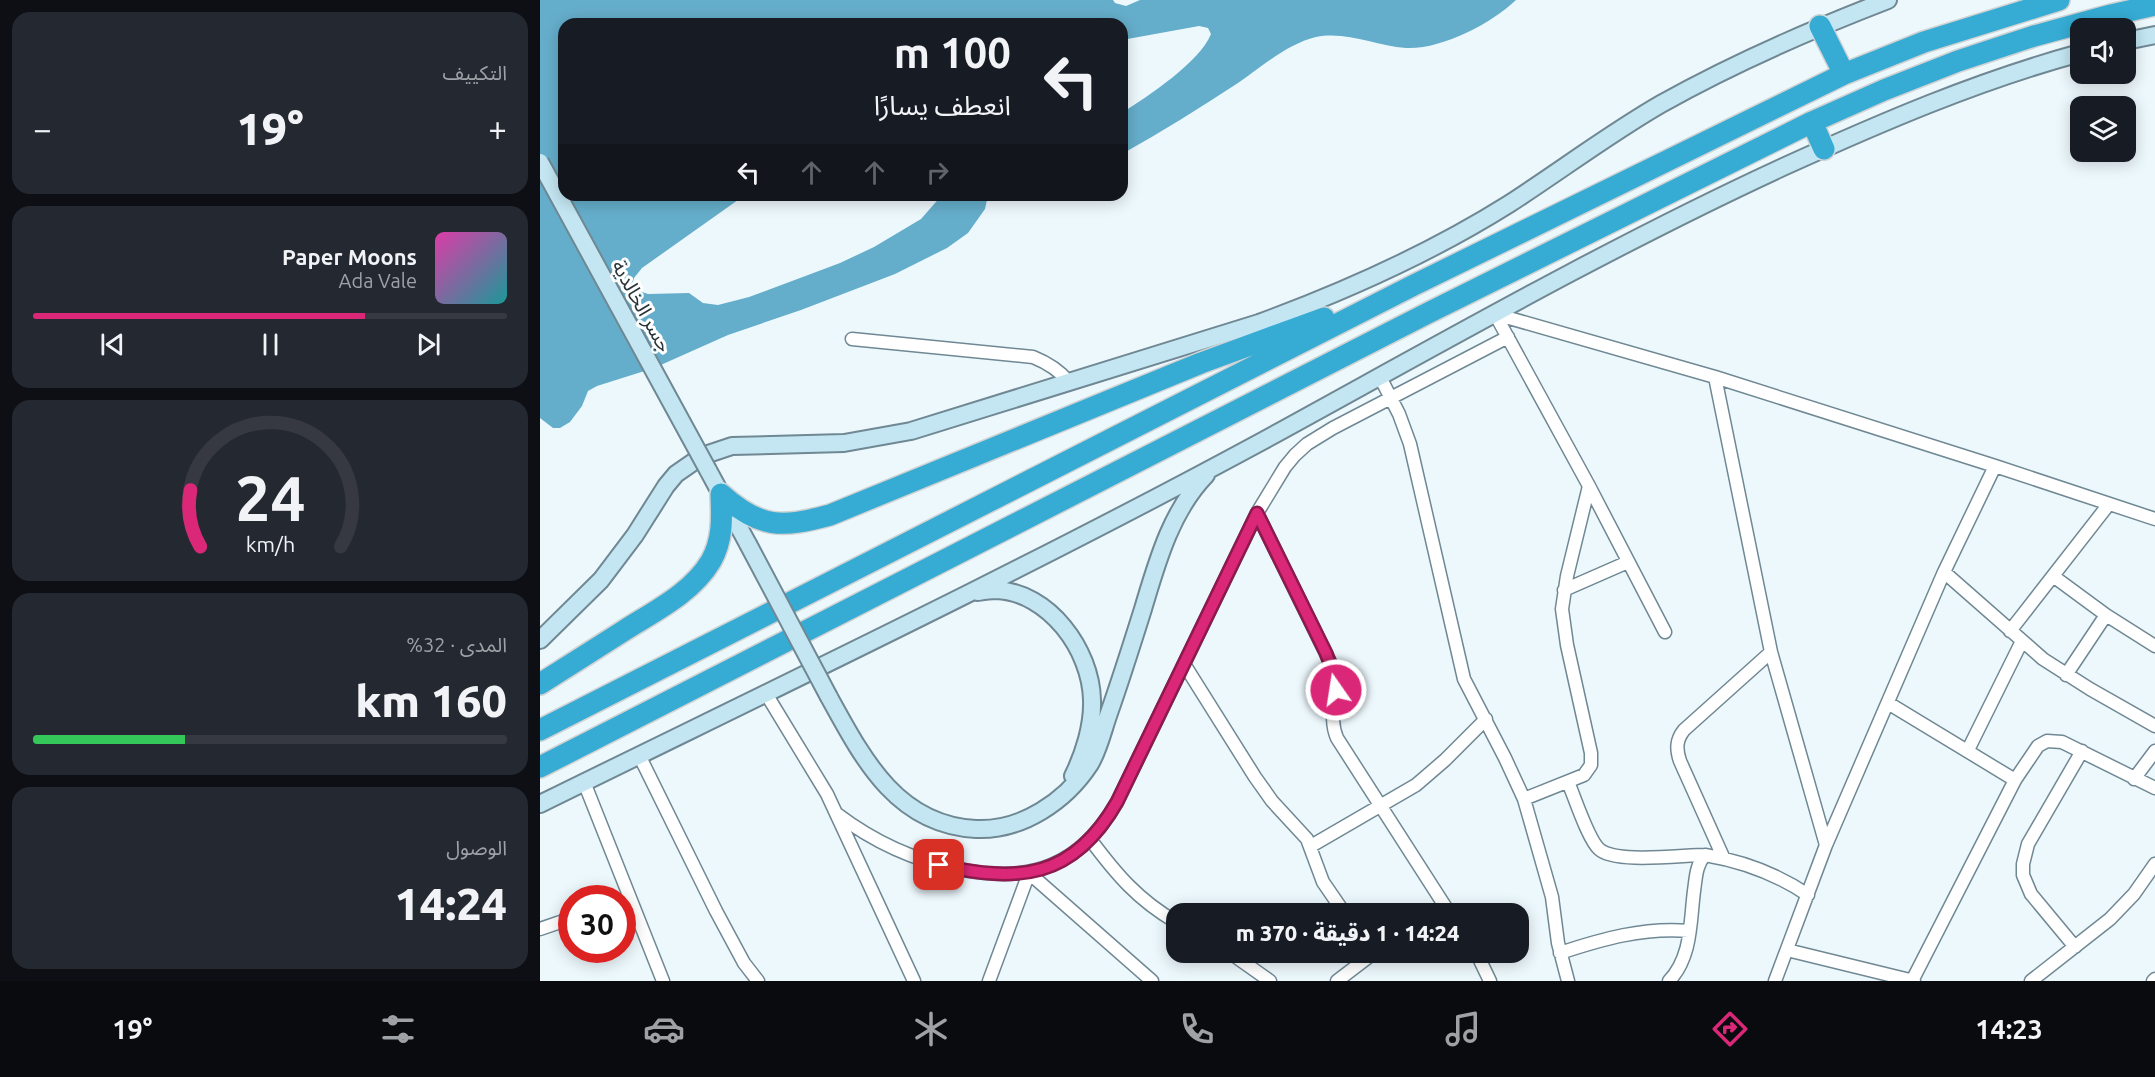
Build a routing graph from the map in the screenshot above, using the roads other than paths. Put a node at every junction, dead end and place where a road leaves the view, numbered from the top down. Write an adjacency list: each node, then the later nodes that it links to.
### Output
1 (1888, 0): 4 (main road)
2 (2059, 0): 8 (highway)
3 (2155, 5): 9 (highway)
4 (1820, 26): 8 (highway); 21 (main road)
5 (2155, 35): 6 (main road)
6 (2136, 39)
7 (2070, 56): 10 (main road)
8 (1844, 74): 14 (highway)
9 (1812, 122): 10 (highway); 15 (highway)
10 (1824, 148): 16 (main road)
11 (540, 162): 12 (main road, جسر الخالدية, bridge)
12 (558, 195)
13 (561, 201): 26 (main road, جسر الخالدية, bridge)
14 (1414, 285): 15 (highway); 26 (highway); 49 (highway)
15 (1428, 313): 54 (highway)
16 (1495, 314): 17 (street); 19 (main road); 20 (street)
17 (1508, 337): 22 (street); 25 (street)
18 (852, 339): 21 (street)
19 (1380, 377): 22 (street); 23 (main road)
20 (1714, 377): 24 (street); 41 (street)
21 (1069, 382): 38 (main road)
22 (1391, 398): 28 (street); 47 (street)
23 (1229, 459): 34 (main road); 60 (main road, جسر الخالدية)
24 (1995, 465): 27 (street); 31 (street)
25 (1589, 486): 30 (street); 33 (street)
26 (722, 494): 44 (highway); 60 (main road, جسر الخالدية, bridge)
27 (2109, 504): 29 (street); 32 (street)
28 (1257, 513): 42 (street); 63 (street)
29 (2155, 519)
30 (1628, 562): 33 (street); 37 (street)
31 (1944, 572): 36 (street); 46 (street)
32 (2053, 576): 35 (street); 36 (street)
33 (1564, 590): 58 (street)
34 (967, 593): 45 (main road); 60 (main road)
35 (2106, 615): 40 (street); 43 (street)
36 (2010, 631): 39 (street)
37 (1665, 632)
38 (540, 640)
39 (2022, 641): 43 (street); 50 (street)
40 (2155, 646)
41 (1771, 652): 66 (street); 69 (street)
42 (1184, 664): 65 (street); 67 (street)
43 (2066, 675): 48 (street)
44 (540, 684)
45 (765, 692): 53 (main road); 64 (street)
46 (1888, 703): 50 (street); 66 (street)
47 (1486, 719): 61 (street); 63 (street)
48 (2155, 726)
49 (540, 730)
50 (1968, 750): 56 (street)
51 (2082, 751): 55 (street); 56 (street); 81 (street)
52 (2155, 751): 55 (street)
53 (639, 755): 57 (main road); 89 (street)
54 (540, 767)
55 (2134, 779): 59 (street)
56 (2015, 780): 100 (street)
57 (584, 782): 62 (main road); 72 (street)
58 (1568, 782): 61 (street); 68 (street)
59 (2155, 788)
60 (1066, 790)
61 (1524, 799): 83 (street)
62 (540, 804)
63 (1381, 806): 67 (street); 75 (street)
64 (837, 814): 71 (street); 91 (street)
65 (1090, 839): 71 (street); 76 (street)
66 (1826, 845): 73 (street)
67 (1311, 846): 74 (street)
68 (1705, 855): 69 (street); 80 (street)
69 (1724, 859): 73 (street)
70 (2155, 864): 81 (street)
71 (1029, 873): 92 (street); 93 (street)
72 (621, 885)
73 (1808, 894): 82 (street)
74 (1337, 903)
75 (1443, 903)
76 (1166, 915)
77 (636, 921): 90 (street)
78 (558, 923): 79 (street)
79 (540, 929)
80 (1689, 931): 83 (street); 98 (street)
81 (2075, 947): 101 (street)
82 (1787, 950): 87 (street); 99 (street)
83 (1560, 953): 97 (street)
84 (1245, 963): 94 (street)
85 (1361, 963): 95 (street)
86 (1481, 963): 96 (street)
87 (1862, 975): 88 (street)
88 (1899, 979): 100 (street)
89 (756, 980)
90 (663, 981)
91 (914, 981)
92 (989, 981)
93 (1152, 981)
94 (1270, 981)
95 (1337, 981)
96 (1490, 981)
97 (1568, 981)
98 (1669, 981)
99 (1775, 981)
100 (1913, 981)
101 (2031, 981)

